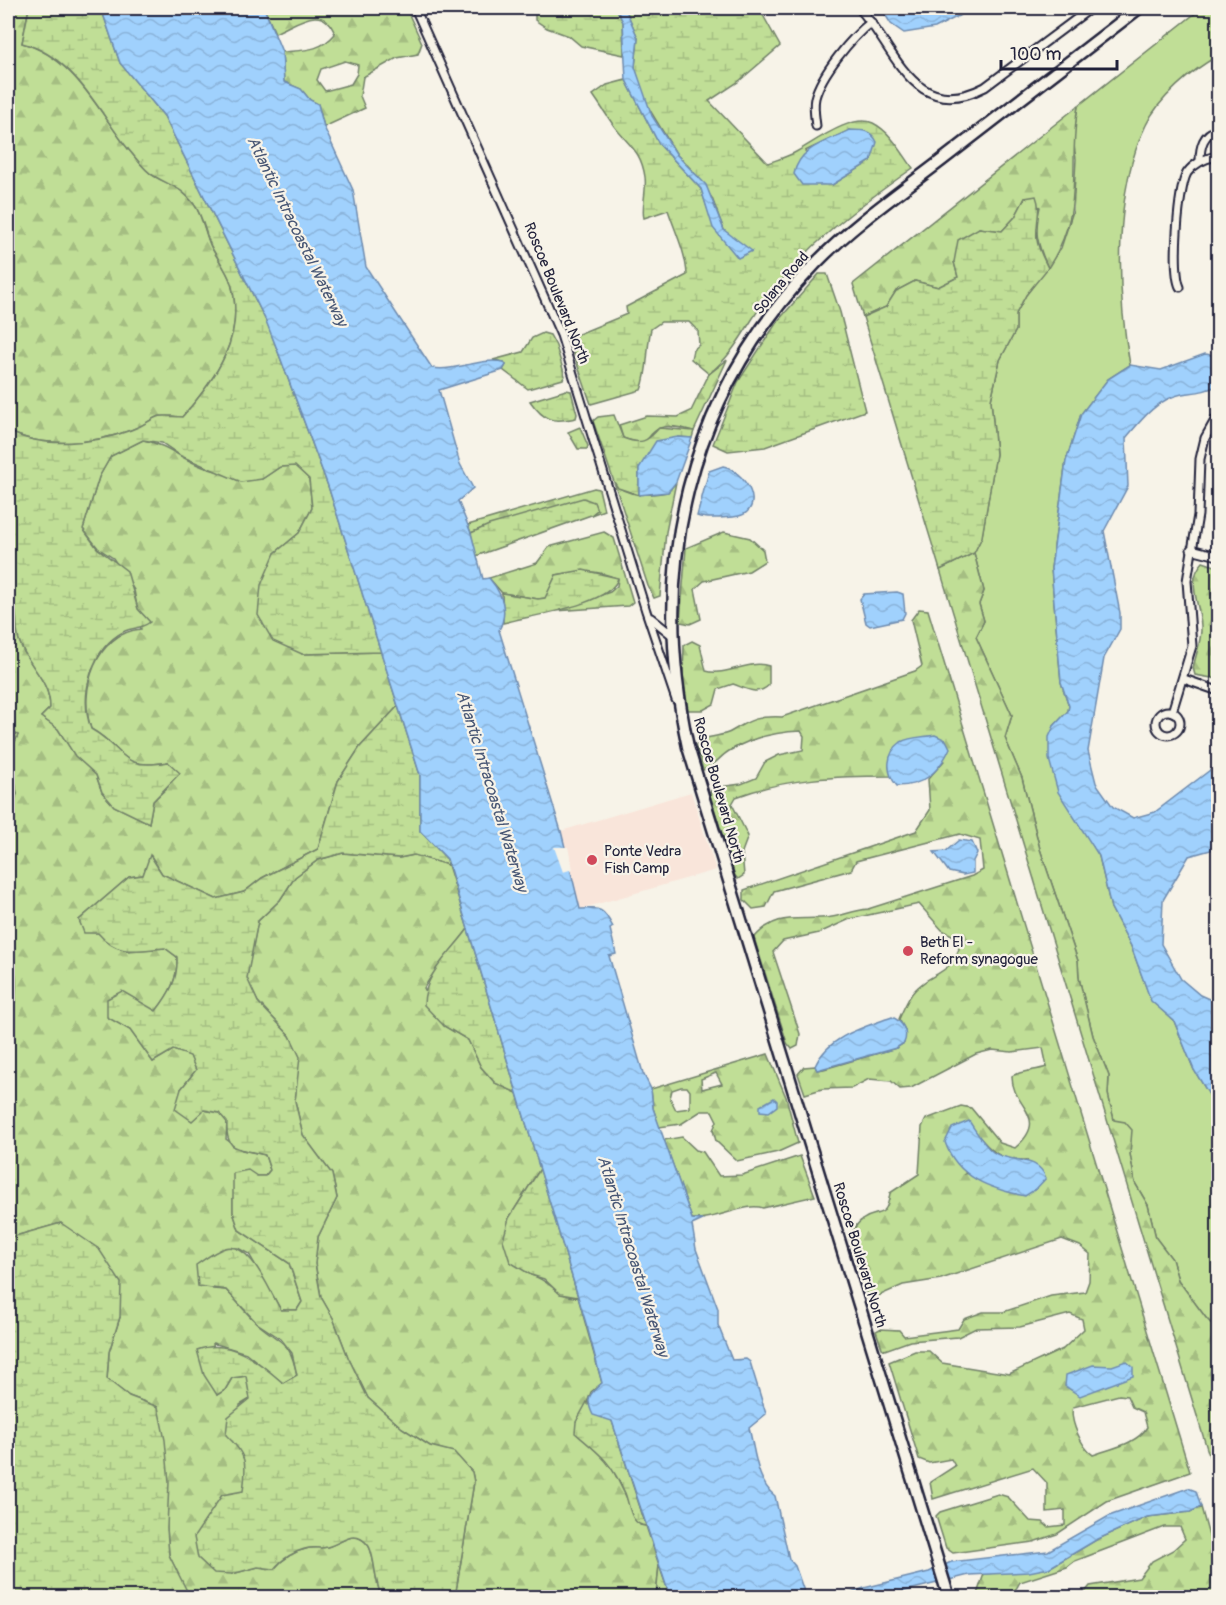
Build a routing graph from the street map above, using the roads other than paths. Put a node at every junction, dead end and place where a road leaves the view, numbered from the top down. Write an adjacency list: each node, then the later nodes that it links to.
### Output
1 (415, 8): 14 (street, Roscoe Boulevard North)
2 (859, 8): 5 (street)
3 (1090, 8): 5 (street)
4 (1139, 8): 15 (street, Solana Road)
5 (871, 22): 6 (street)
6 (816, 126)
7 (1218, 129): 9 (street)
8 (1218, 156): 9 (street)
9 (1200, 161): 10 (street)
10 (1180, 287)
11 (1218, 415): 12 (street)
12 (1191, 549): 13 (street); 16 (street)
13 (1218, 556)
14 (646, 611): 15 (street); 19 (street, Roscoe Boulevard North)
15 (672, 635): 19 (street, Solana Road)
16 (1184, 679): 17 (street); 18 (street)
17 (1218, 691)
18 (1172, 712)
19 (681, 713): 20 (street, Roscoe Boulevard North)
20 (949, 1598)

